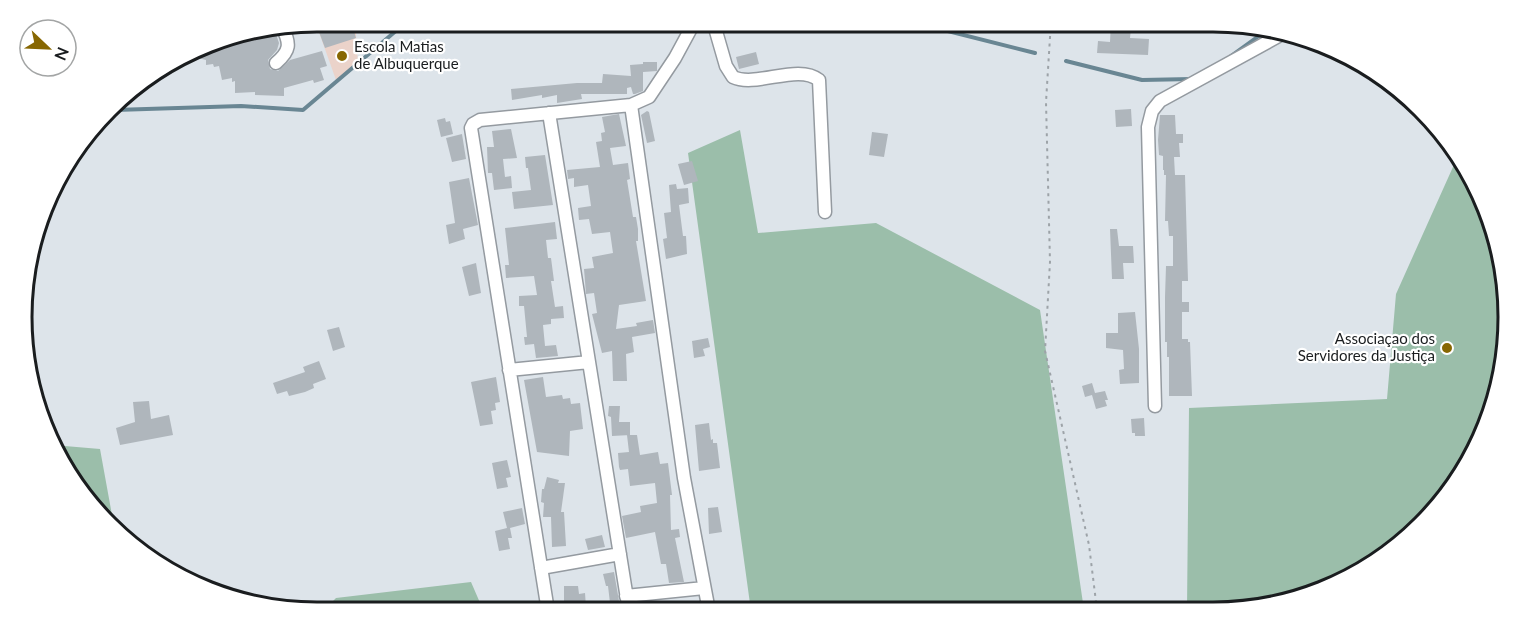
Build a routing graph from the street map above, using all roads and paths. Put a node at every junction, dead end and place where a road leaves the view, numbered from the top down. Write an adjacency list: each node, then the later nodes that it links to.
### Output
1 (689, 32): 7 (street)
2 (717, 32): 9 (street)
3 (1050, 32): 20 (path)
4 (284, 33): 6 (street)
5 (1274, 38): 12 (street)
6 (276, 63)
7 (632, 105): 8 (street); 15 (street)
8 (549, 113): 10 (street); 11 (street)
9 (825, 212)
10 (589, 362): 11 (street); 13 (street)
11 (509, 370): 14 (street)
12 (1155, 406)
13 (620, 554): 14 (street); 16 (street)
14 (541, 568): 17 (street)
15 (704, 588): 16 (street); 19 (street)
16 (626, 596): 18 (street)
17 (547, 602)
18 (627, 602)
19 (707, 602)
20 (1096, 602)

